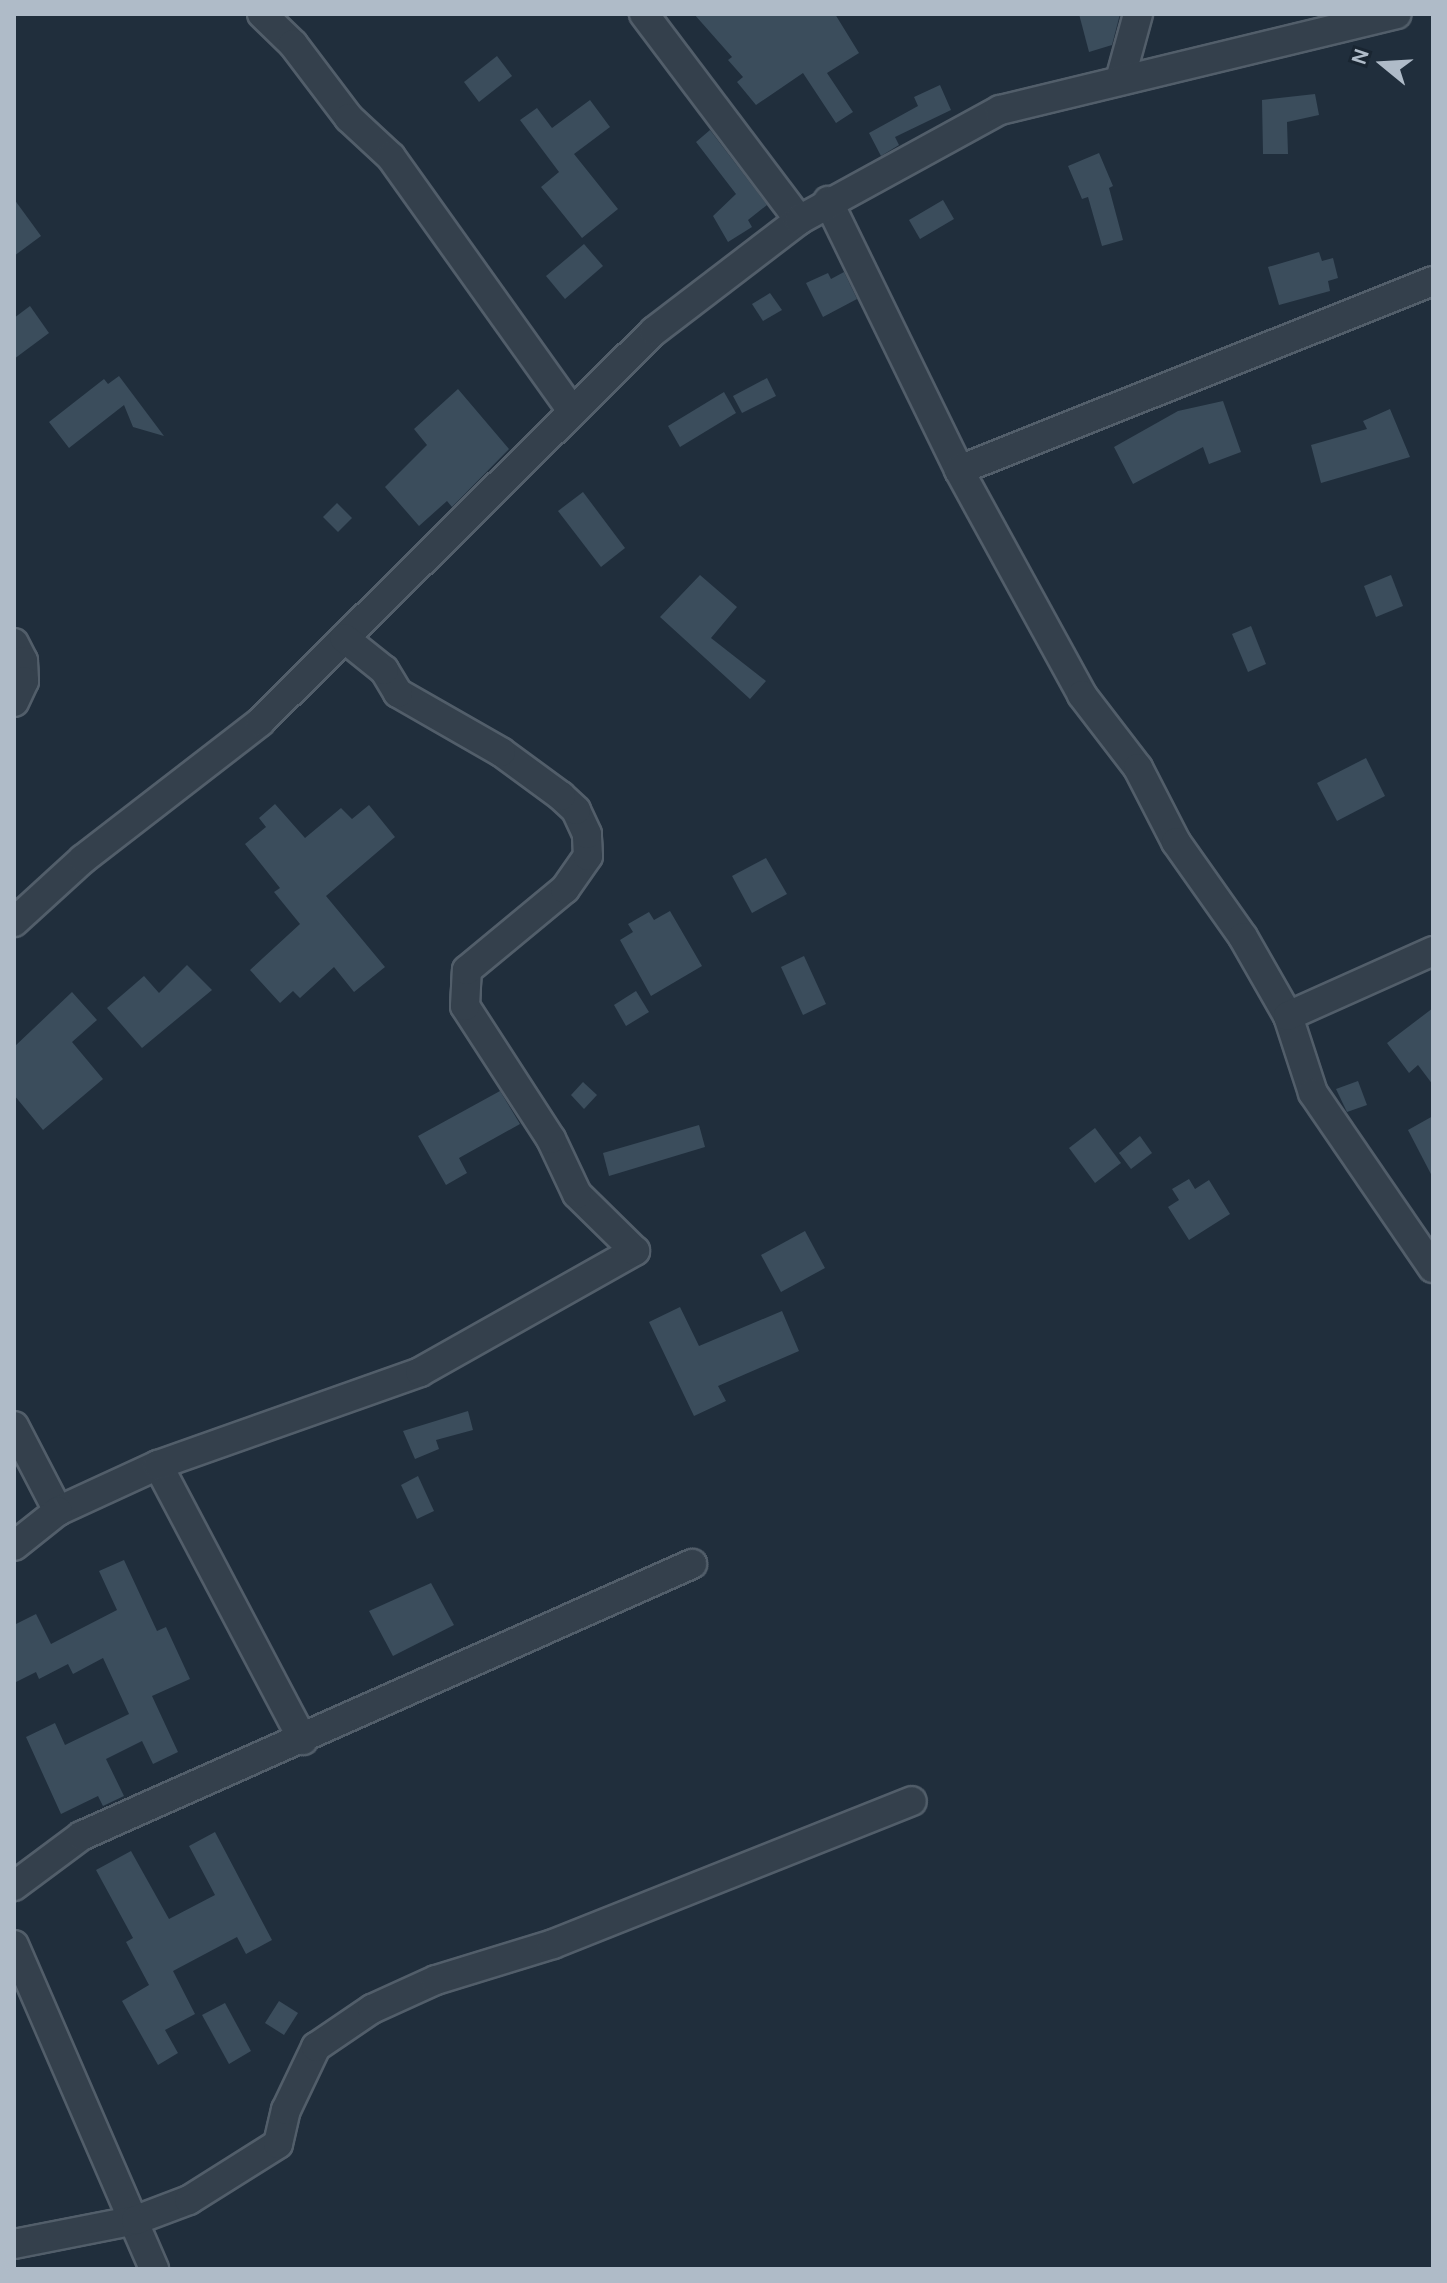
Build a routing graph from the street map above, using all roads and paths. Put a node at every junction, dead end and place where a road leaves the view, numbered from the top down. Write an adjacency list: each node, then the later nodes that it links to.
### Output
1 (262, 14): 9 (street)
2 (644, 14): 7 (street)
3 (1138, 14): 5 (street)
4 (1397, 14): 5 (street)
5 (1120, 80): 6 (street)
6 (828, 201): 7 (street); 10 (street)
7 (799, 220): 9 (street)
8 (1433, 281): 10 (street)
9 (572, 411): 11 (street)
10 (959, 470): 16 (street)
11 (344, 638): 14 (street); 19 (street)
12 (14, 643): 13 (street)
13 (14, 702)
14 (14, 922)
15 (1433, 951): 16 (street)
16 (1288, 1016): 17 (street)
17 (1433, 1268)
18 (14, 1426): 20 (street)
19 (158, 1465): 20 (street); 23 (street)
20 (58, 1511): 21 (street)
21 (14, 1546)
22 (692, 1564): 23 (street)
23 (303, 1740): 25 (street)
24 (912, 1801): 27 (street)
25 (14, 1886)
26 (14, 1945): 27 (street)
27 (136, 2220): 28 (street); 29 (street)
28 (14, 2244)
29 (154, 2269)

